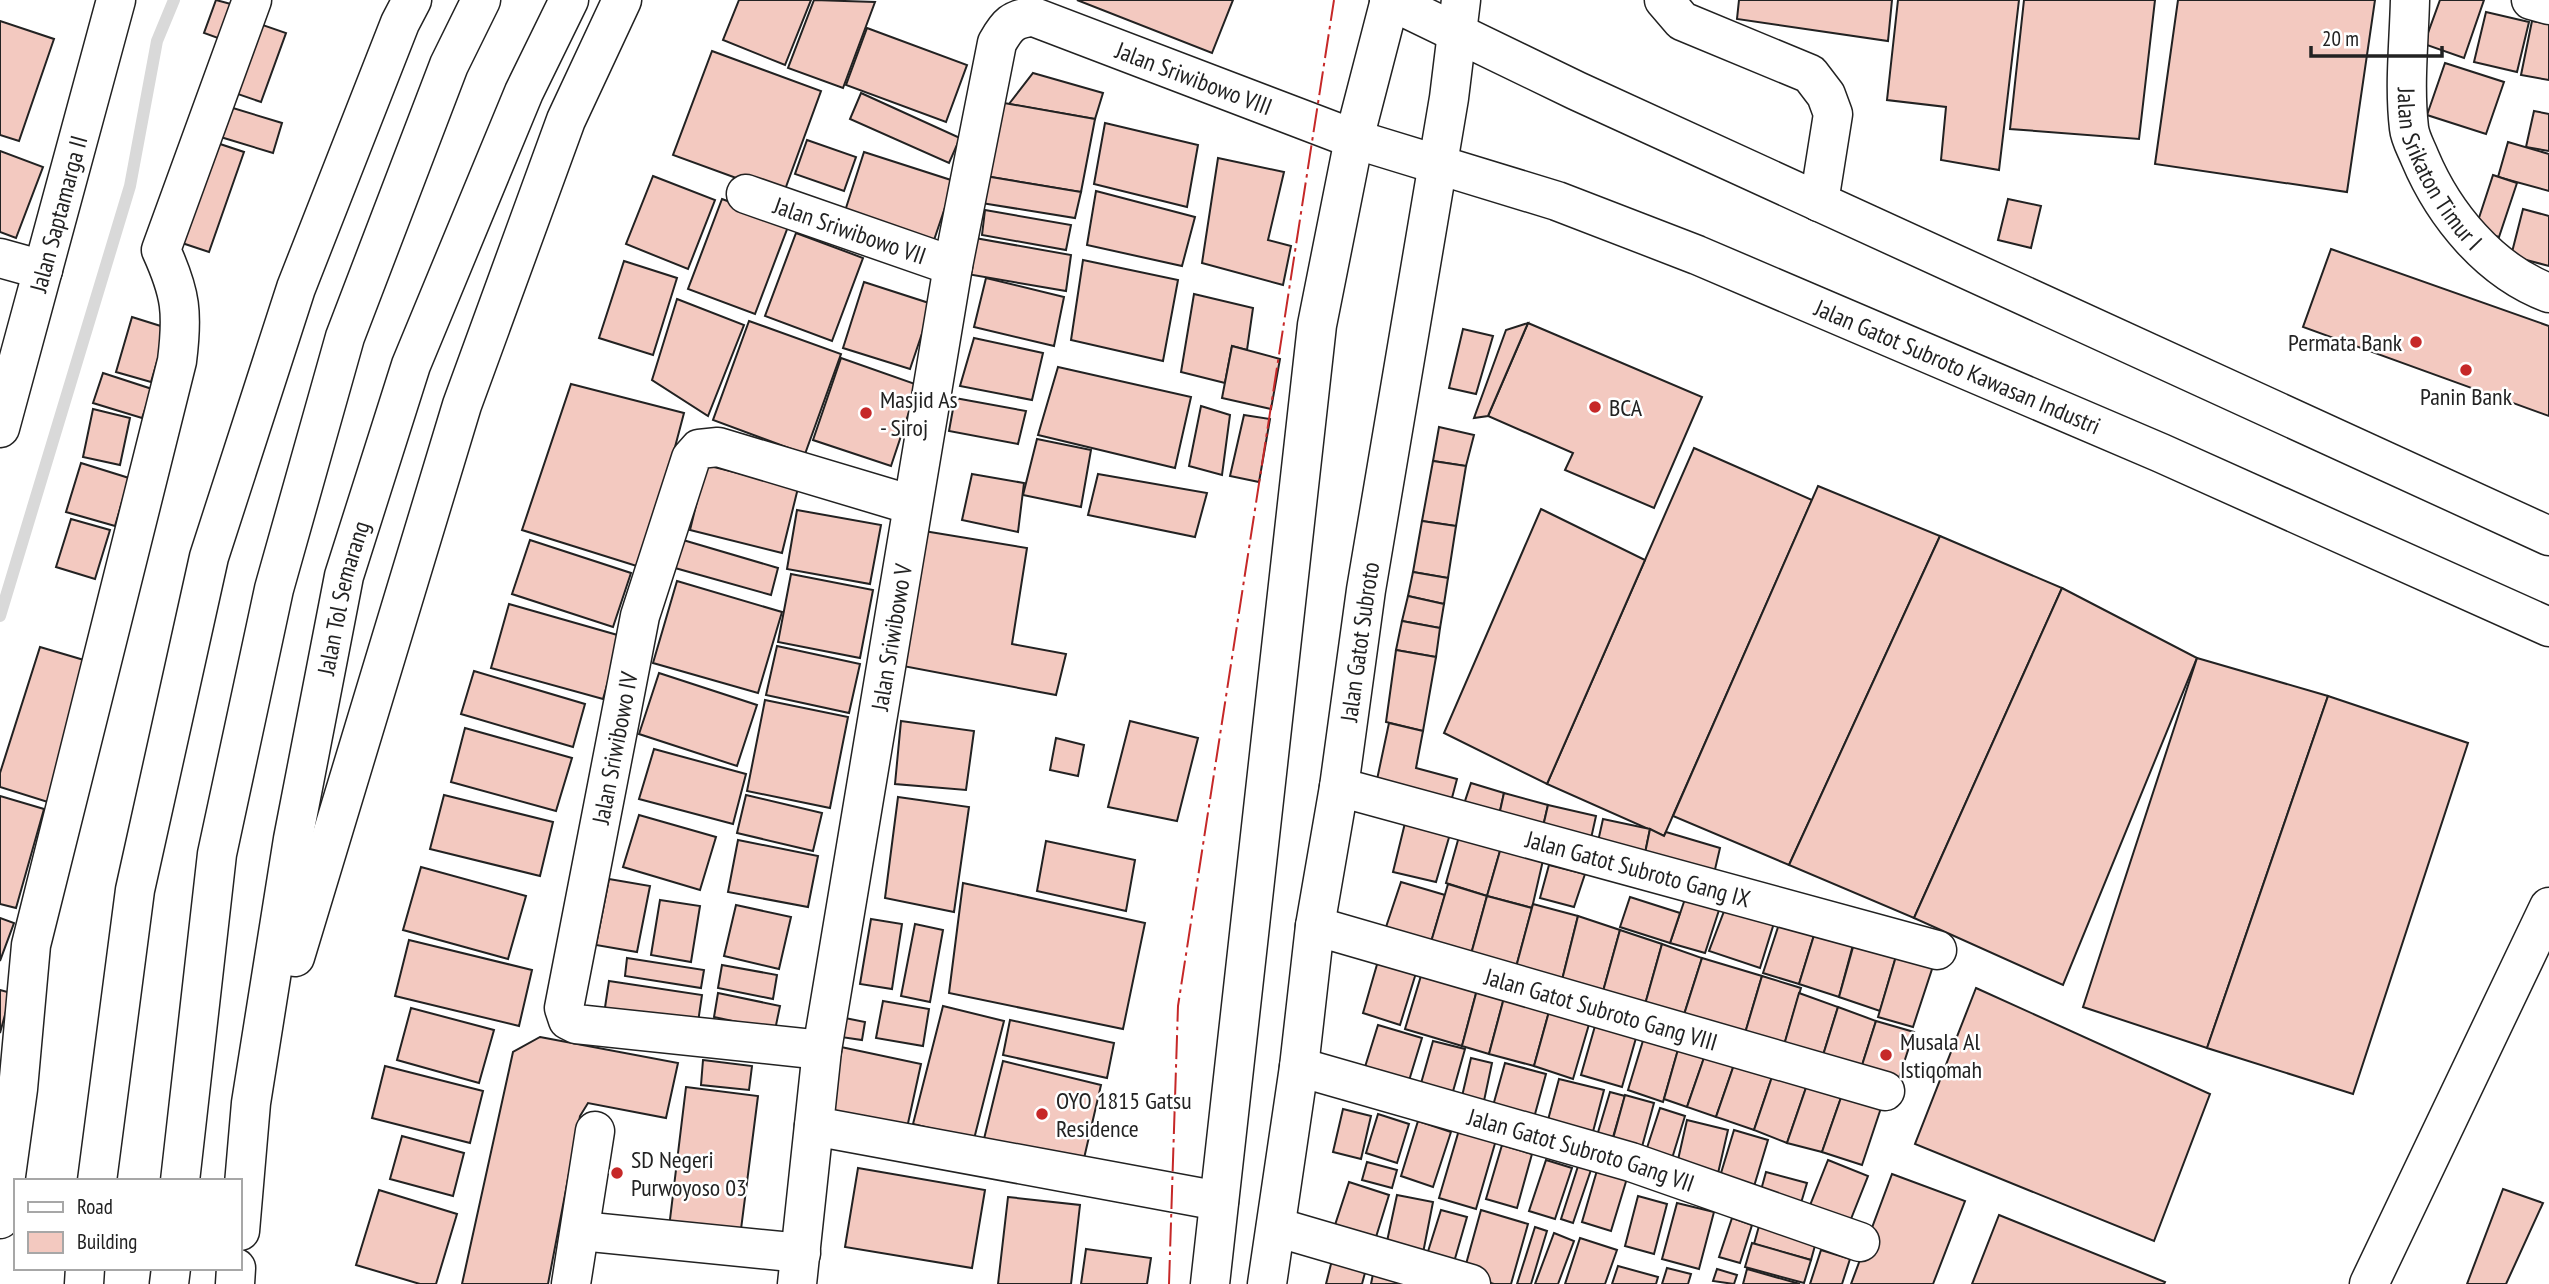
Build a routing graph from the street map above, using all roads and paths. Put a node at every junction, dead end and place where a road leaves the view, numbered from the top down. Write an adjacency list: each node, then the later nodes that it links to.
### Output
1 (117, 0): 20 (main road, Jalan Saptamarga II)
2 (253, 0): 40 (main road)
3 (412, 0): 36 (main road)
4 (481, 0): 37 (main road)
5 (569, 0): 33 (main road, Jalan Tol Semarang)
6 (622, 0): 33 (main road)
7 (1390, 0): 12 (main road); 14 (main road)
8 (1664, 0): 17 (main road)
9 (2410, 0): 21 (main road, Jalan Srikaton Timur I)
10 (2531, 0): 11 (main road)
11 (2549, 5)
12 (1458, 16): 15 (main road, Jalan Gatot Subroto); 17 (main road)
13 (1034, 17): 14 (main road, Jalan Sriwibowo VIII); 19 (main road, Jalan Sriwibowo V)
14 (1354, 139): 15 (main road, Jalan Gatot Subroto Kawasan Industri); 38 (main road)
15 (1437, 166): 25 (main road, Jalan Gatot Subroto Kawasan Industri); 26 (main road, Jalan Gatot Subroto)
16 (747, 194): 19 (main road, Jalan Sriwibowo VII)
17 (1819, 202): 24 (main road)
18 (0, 258): 20 (main road)
19 (953, 265): 23 (main road, Jalan Sriwibowo V)
20 (43, 270): 22 (main road, Jalan Saptamarga II)
21 (2549, 293)
22 (0, 428)
23 (912, 505): 30 (main road, Jalan Sriwibowo V); 30 (main road, Jalan Sriwibowo IV)
24 (2549, 536)
25 (2549, 627)
26 (1339, 787): 28 (main road, Jalan Gatot Subroto); 29 (main road, Jalan Gatot Subroto Gang IX)
27 (2549, 907): 49 (main road)
28 (1315, 926): 31 (main road, Jalan Gatot Subroto); 32 (main road, Jalan Gatot Subroto Gang VIII)
29 (1937, 950)
30 (822, 1050): 34 (main road, Jalan Sriwibowo V)
31 (1299, 1067): 41 (main road, Jalan Gatot Subroto); 43 (main road, Jalan Gatot Subroto Gang VII)
32 (1885, 1091)
33 (251, 1104): 39 (main road, Jalan Tol Semarang)
34 (814, 1126): 38 (main road); 44 (main road, Jalan Sriwibowo V)
35 (595, 1131): 42 (main road)
36 (97, 1179)
37 (180, 1179)
38 (1219, 1200): 46 (main road)
39 (242, 1208)
40 (0, 1219)
41 (1276, 1227): 47 (main road, Jalan Gatot Subroto); 48 (main road)
42 (581, 1231): 44 (main road); 45 (main road)
43 (1860, 1242)
44 (799, 1269)
45 (572, 1284)
46 (1210, 1284)
47 (1267, 1284)
48 (1471, 1284)
49 (2369, 1284)

